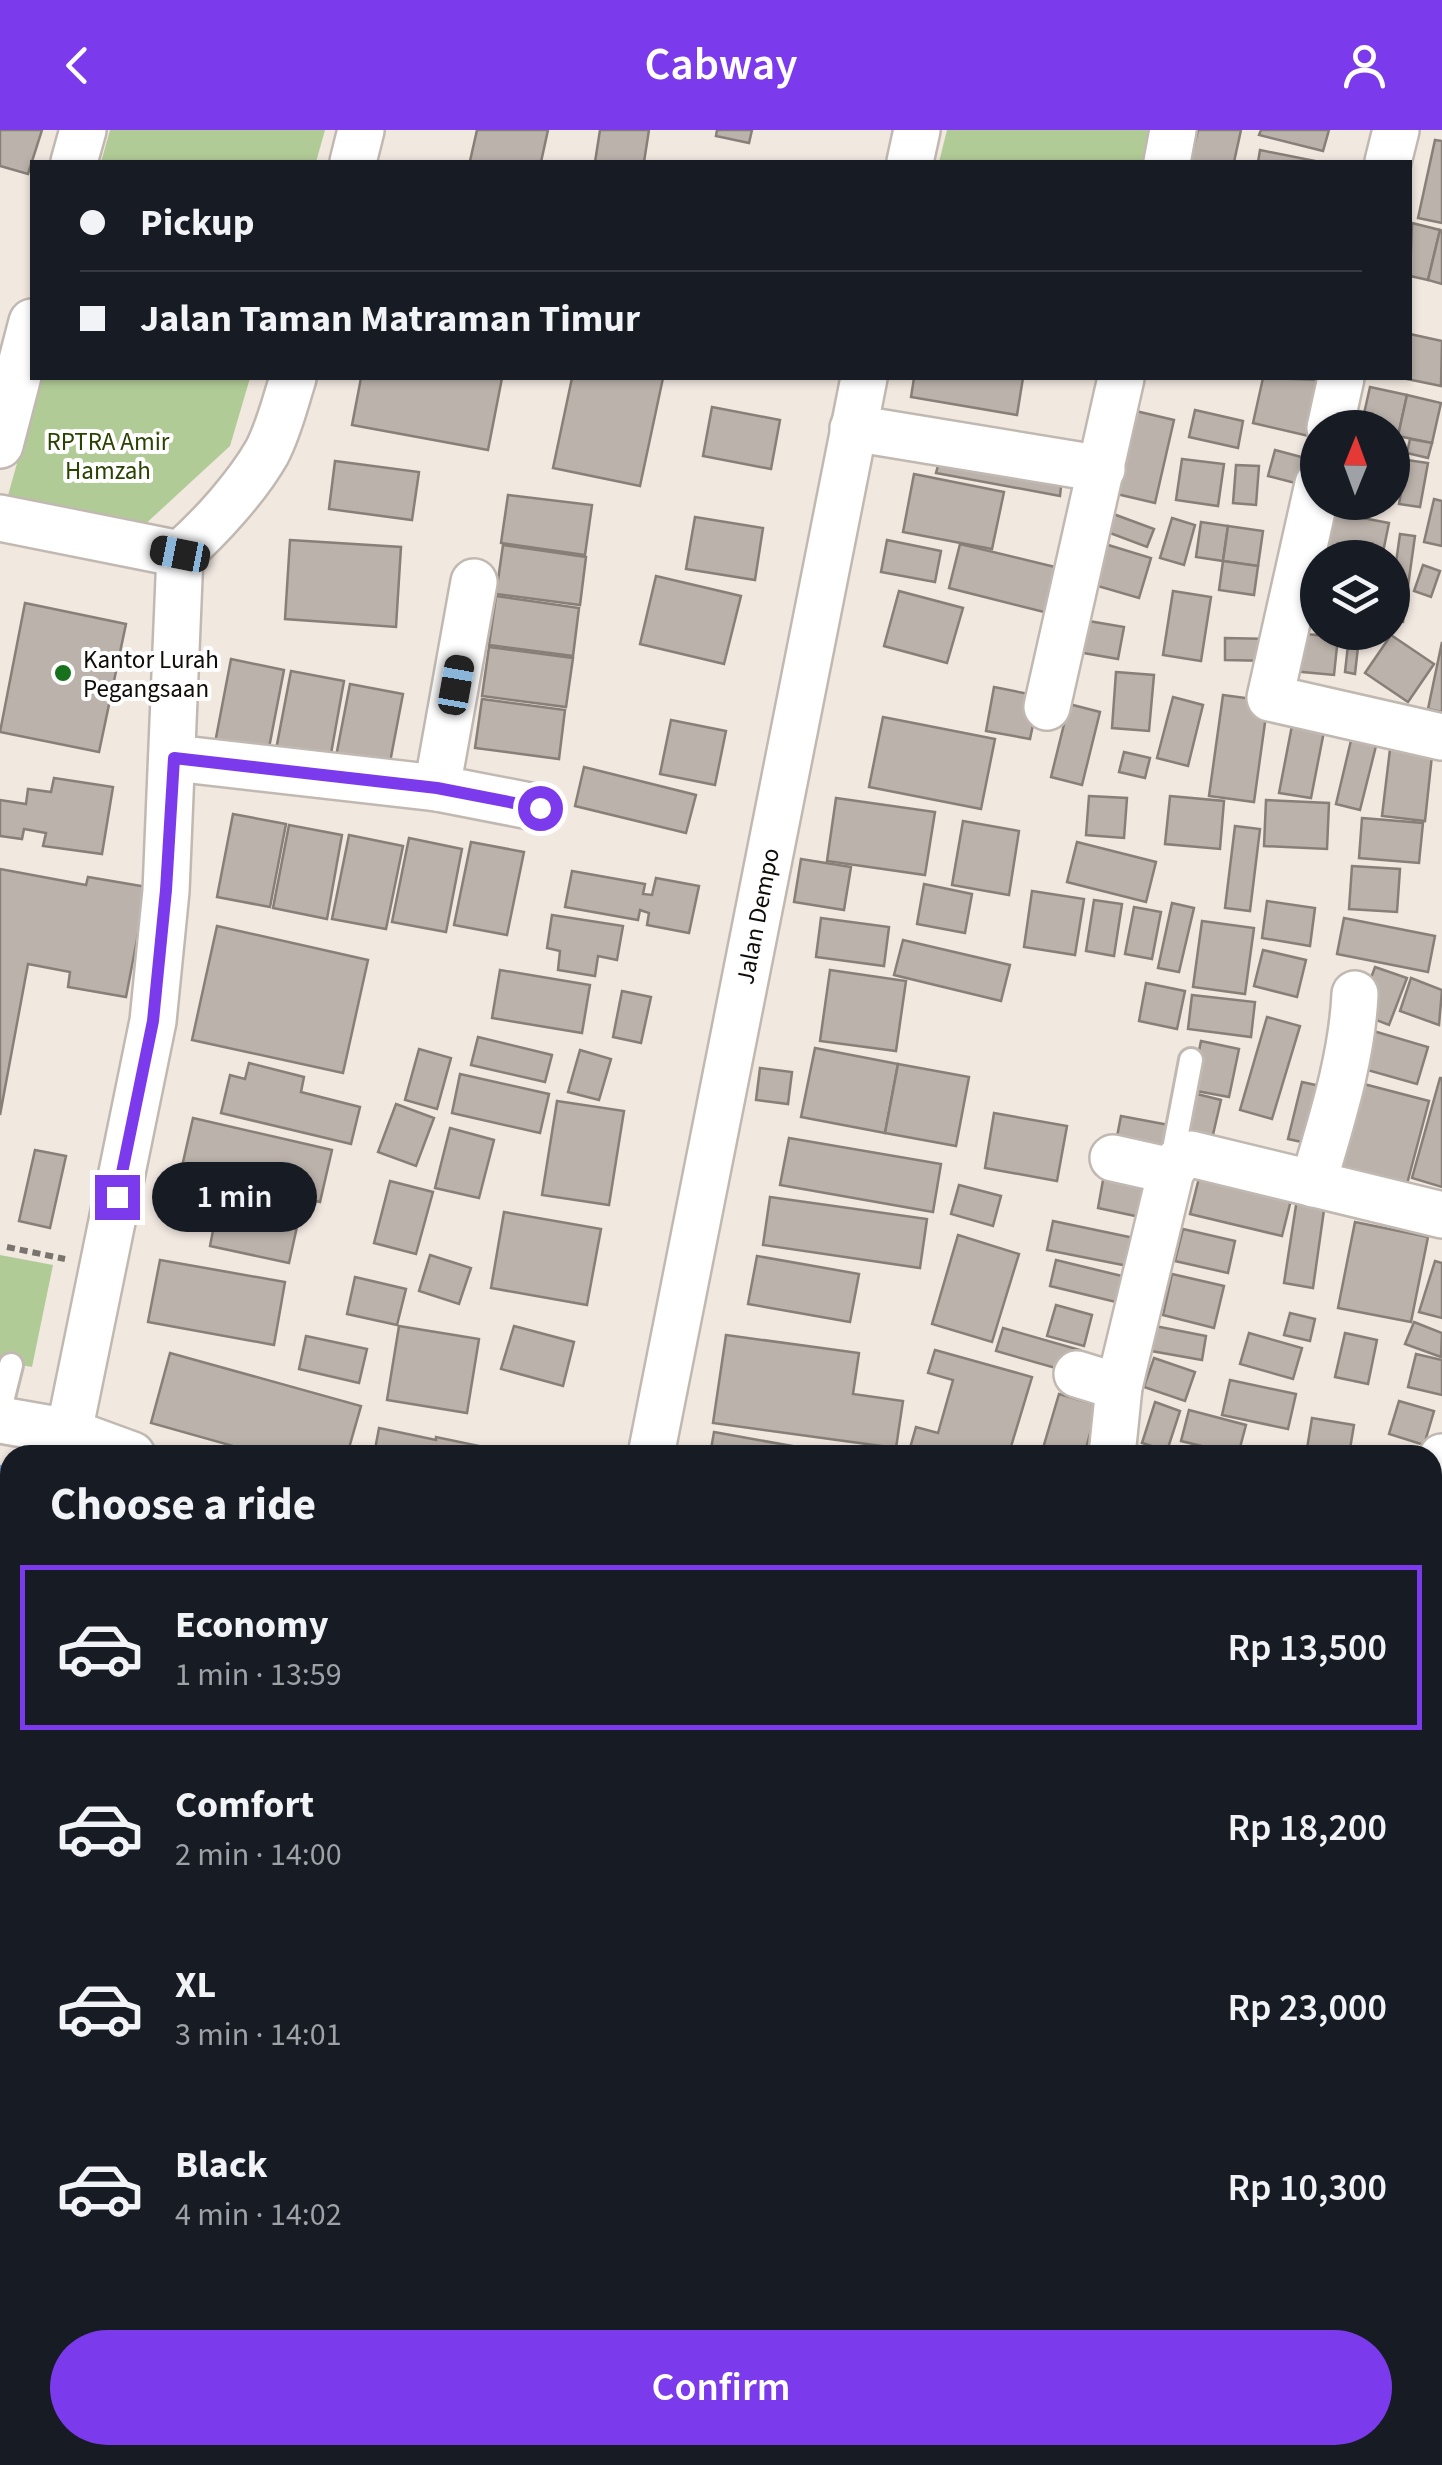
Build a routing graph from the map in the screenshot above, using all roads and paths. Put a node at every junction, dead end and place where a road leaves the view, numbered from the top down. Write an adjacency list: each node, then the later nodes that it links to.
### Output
1 (83, 130): 6 (street)
2 (360, 130): 7 (street)
3 (916, 130): 8 (street)
4 (1174, 130): 9 (street)
5 (1396, 130): 10 (street)
6 (75, 160)
7 (353, 160)
8 (910, 160)
9 (1166, 160)
10 (1388, 160)
11 (30, 330): 18 (street)
12 (292, 380): 22 (street)
13 (864, 380): 17 (street, Jalan Dempo)
14 (1122, 380): 19 (street)
15 (1341, 380): 16 (street)
16 (1334, 410)
17 (853, 428): 19 (street); 44 (street, Jalan Dempo)
18 (0, 445)
19 (1102, 470): 24 (street)
20 (0, 518): 22 (street)
21 (1310, 520): 25 (street)
22 (180, 554): 26 (street)
23 (474, 582): 27 (street)
24 (1047, 707)
25 (1442, 737)
26 (174, 758): 27 (street); 42 (street)
27 (437, 788): 28 (street)
28 (540, 808)
29 (1355, 994): 33 (street)
30 (1191, 1060): 32 (lane)
31 (1114, 1158): 32 (street)
32 (1175, 1165): 33 (street); 39 (street)
33 (1313, 1184): 34 (street)
34 (1442, 1215)
35 (7, 1247): 36 (path)
36 (71, 1260)
37 (11, 1366): 40 (lane)
38 (1076, 1374): 39 (street)
39 (1119, 1387): 45 (street)
40 (0, 1409)
41 (0, 1420): 42 (street)
42 (69, 1432): 43 (street)
43 (105, 1445)
44 (653, 1445)
45 (1113, 1445)

